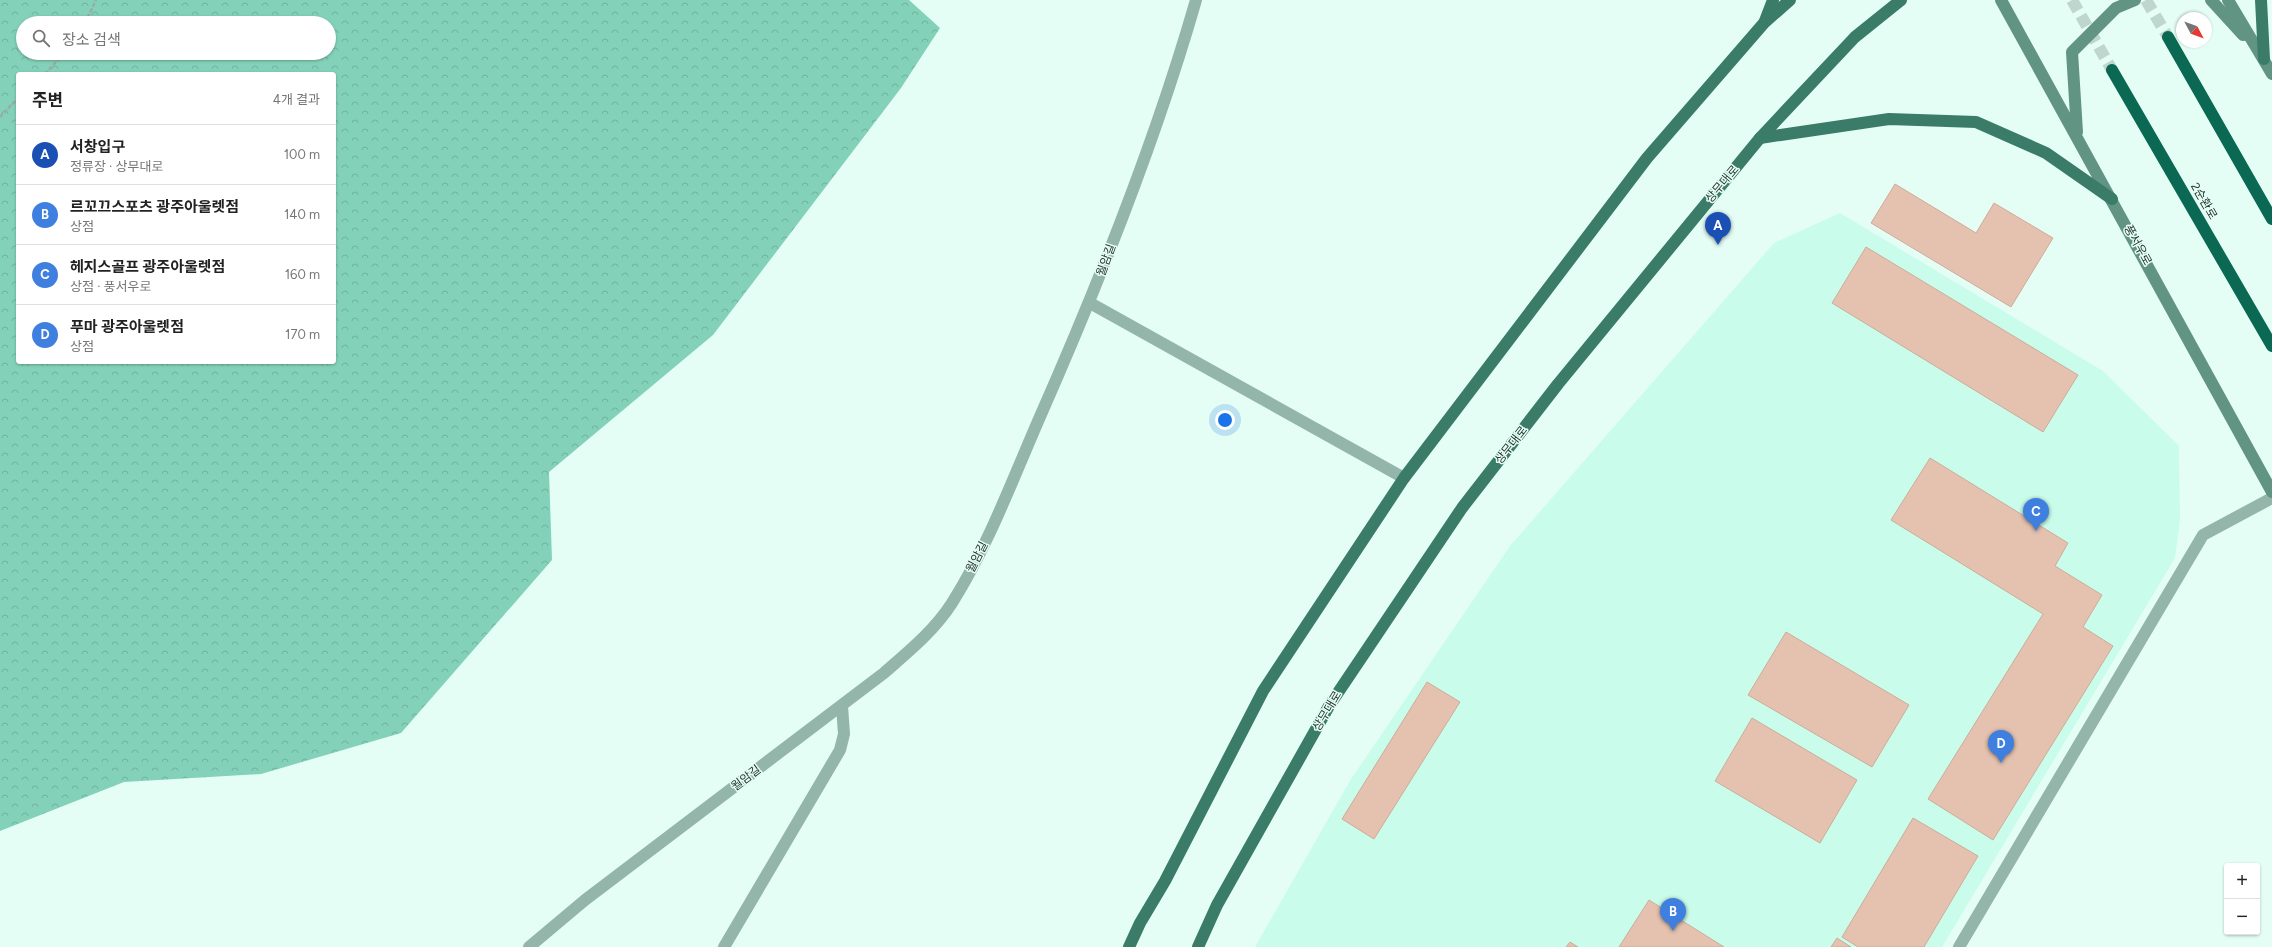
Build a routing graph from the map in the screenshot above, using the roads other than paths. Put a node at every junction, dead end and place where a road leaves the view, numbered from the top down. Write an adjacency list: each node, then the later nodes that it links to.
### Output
1 (1196, 0): 19 (street, 월암길)
2 (1773, 0): 10 (main road)
3 (1790, 0): 10 (main road)
4 (1901, 0): 16 (main road, 상무대로)
5 (2001, 0): 15 (street, 풍서우로)
6 (2135, 0): 15 (street)
7 (2212, 0): 12 (street)
8 (2228, 0): 12 (street)
9 (2261, 0): 12 (main road)
10 (1764, 23): 21 (main road)
11 (2168, 37): 18 (highway)
12 (2264, 58): 14 (street)
13 (2112, 70): 20 (highway, 2순환로)
14 (2272, 74)
15 (2077, 135): 17 (street, 풍서우로)
16 (1760, 138): 17 (main road); 28 (main road, 상무대로)
17 (2112, 199): 22 (street, 풍서우로)
18 (2272, 219)
19 (1090, 302): 21 (street); 24 (street, 월암길)
20 (2272, 346)
21 (1404, 478): 27 (main road)
22 (2272, 492)
23 (2272, 498): 29 (street)
24 (842, 706): 25 (street, 월암길); 26 (street)
25 (529, 947)
26 (724, 947)
27 (1129, 947)
28 (1198, 947)
29 (1959, 947)

